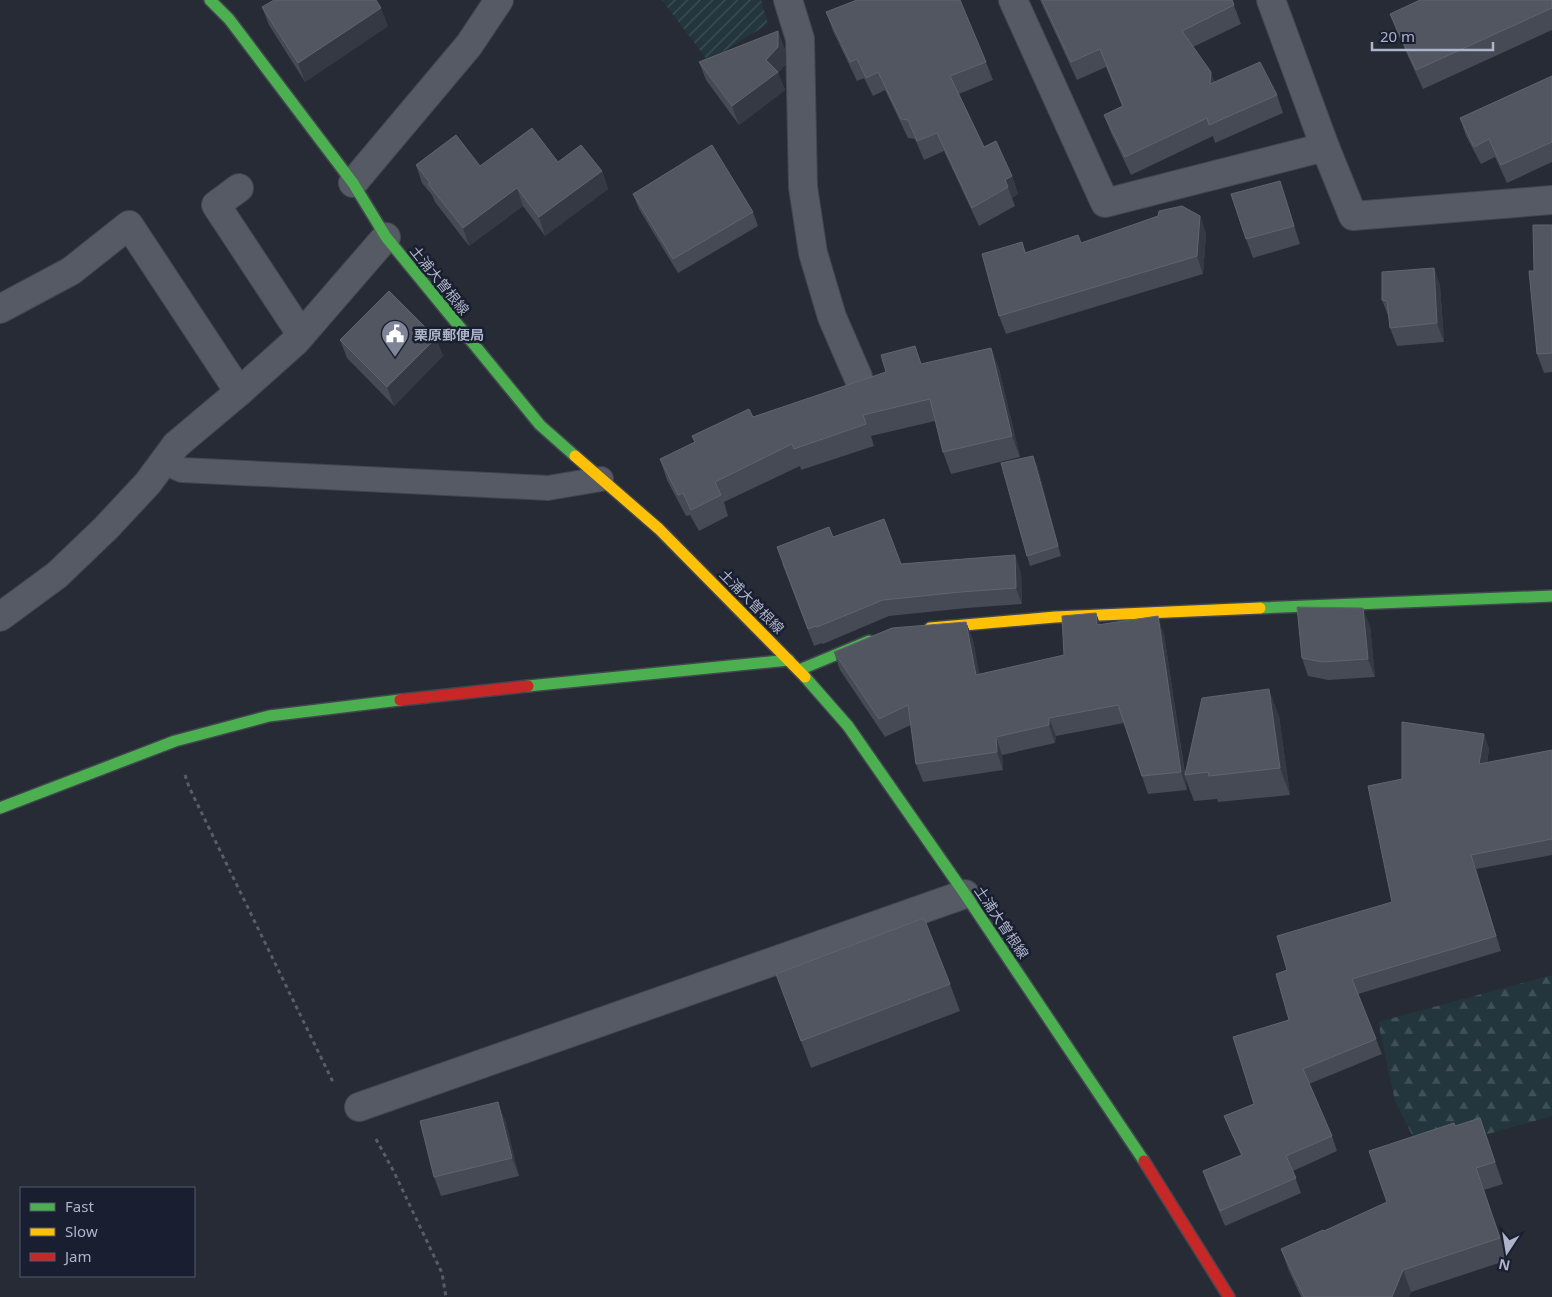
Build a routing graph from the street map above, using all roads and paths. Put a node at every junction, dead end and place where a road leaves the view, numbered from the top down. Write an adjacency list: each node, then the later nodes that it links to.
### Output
1 (210, 0): 7 (main road, 土浦大曽根線)
2 (499, 0): 7 (street)
3 (788, 0): 13 (street)
4 (1013, 0): 6 (street)
5 (1271, 0): 6 (street)
6 (1325, 147): 9 (street)
7 (353, 183): 10 (main road, 土浦大曽根線)
8 (239, 188): 12 (street)
9 (1552, 200)
10 (386, 237): 12 (street); 16 (main road, 土浦大曽根線)
11 (0, 309): 14 (street)
12 (301, 334): 14 (street)
13 (858, 377)
14 (238, 392): 15 (street)
15 (164, 462): 16 (lane); 18 (street)
16 (601, 479): 21 (main road, 土浦大曽根線)
17 (1552, 596): 19 (main road)
18 (0, 617)
19 (923, 628)
20 (878, 638): 22 (main road)
21 (789, 660): 22 (main road, 土浦大曽根線); 23 (main road)
22 (799, 670): 25 (main road, 土浦大曽根線)
23 (174, 741): 24 (main road); 26 (path)
24 (0, 808)
25 (965, 894): 26 (street); 28 (main road, 土浦大曽根線)
26 (360, 1107): 27 (path)
27 (446, 1297)
28 (1229, 1297)

